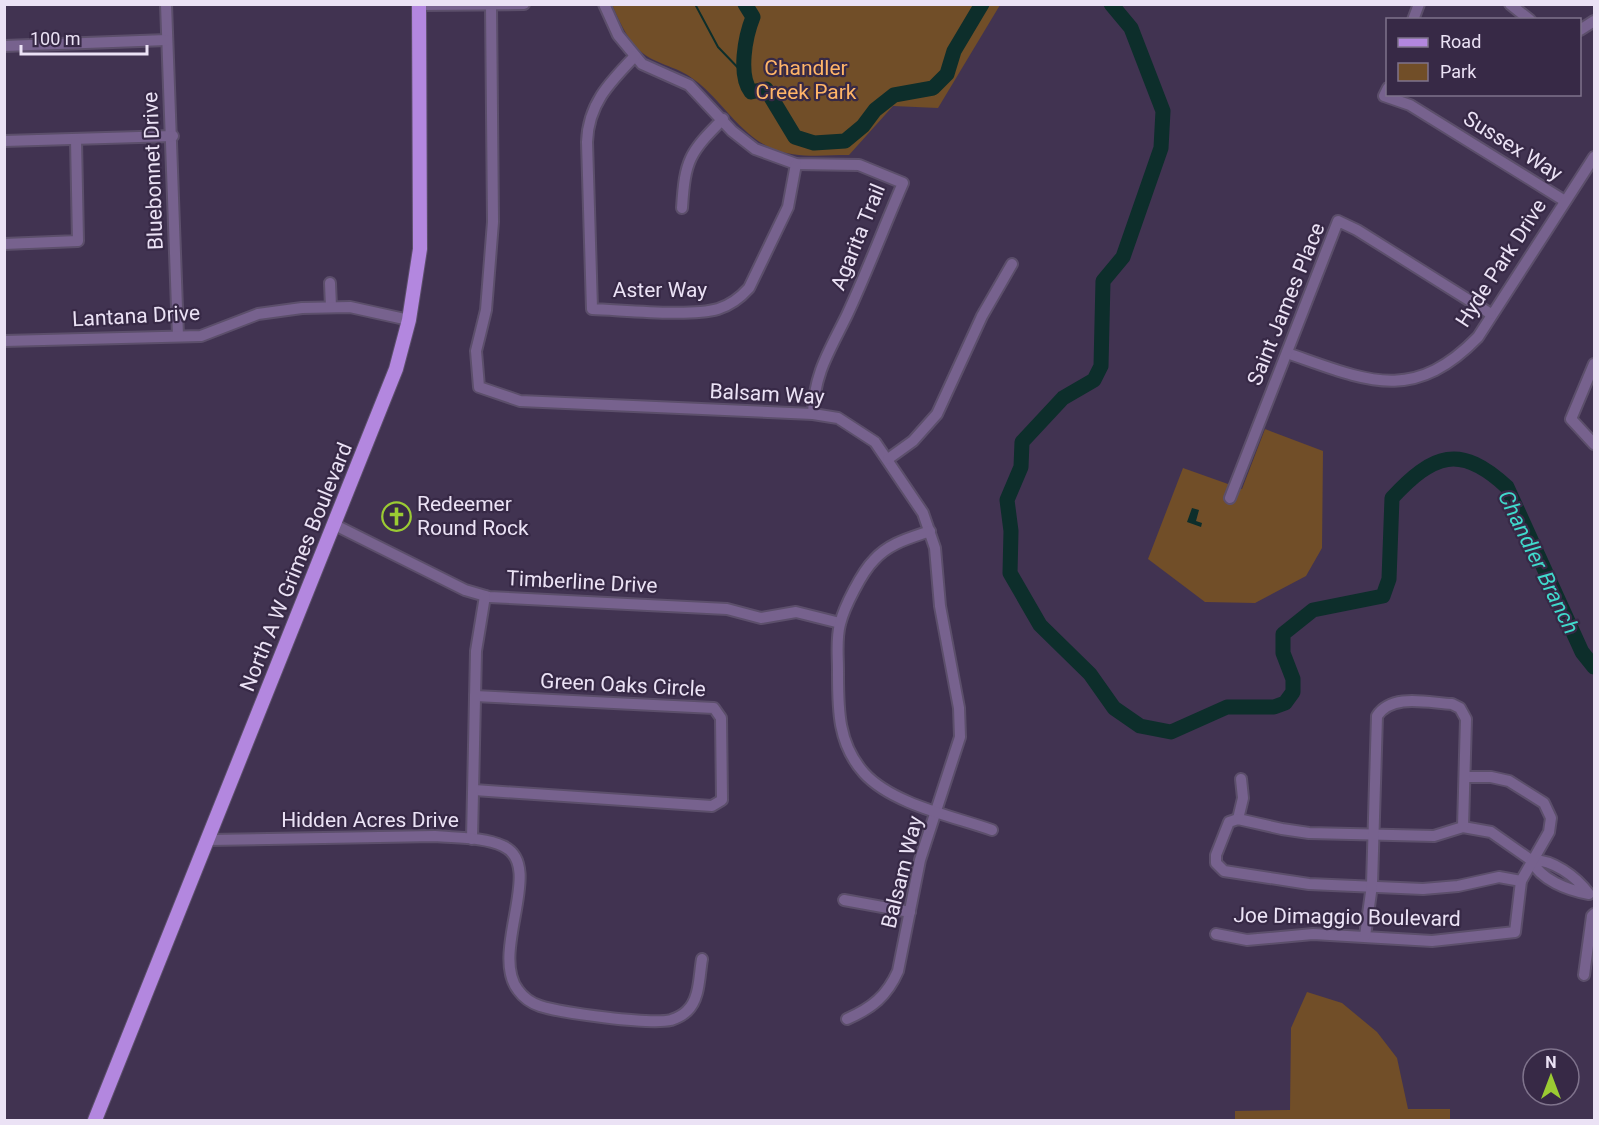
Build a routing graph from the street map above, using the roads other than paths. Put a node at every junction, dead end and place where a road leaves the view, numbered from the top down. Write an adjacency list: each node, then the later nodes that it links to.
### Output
1 (166, 4): 10 (street, Bluebonnet Drive)
2 (524, 4): 6 (street)
3 (604, 4): 12 (street, Agarita Trail)
4 (1510, 4): 7 (street)
5 (419, 5): 6 (street); 27 (main road, North A W Grimes Boulevard)
6 (491, 5): 32 (street, Balsam Way)
7 (1528, 18)
8 (1594, 21): 9 (street)
9 (1581, 29)
10 (167, 40): 11 (street); 15 (street, Bluebonnet Drive)
11 (4, 46)
12 (635, 56): 14 (street, Agarita Trail); 19 (street, Aster Way)
13 (1386, 92): 20 (street, Sussex Way)
14 (723, 120): 19 (street, Agarita Trail); 21 (street)
15 (172, 136): 16 (street); 28 (street, Bluebonnet Drive)
16 (76, 140): 17 (street); 22 (street)
17 (4, 141)
18 (1594, 157): 20 (street, Hyde Park Drive)
19 (796, 164): 32 (street, Agarita Trail)
20 (1565, 201): 26 (street, Hyde Park Drive)
21 (682, 208)
22 (4, 244)
23 (1012, 264): 34 (street)
24 (330, 283): 25 (street)
25 (331, 307): 27 (street, Lantana Drive); 28 (street, Lantana Drive)
26 (1491, 314): 30 (street, Hyde Park Drive); 30 (street, Saint James Place)
27 (409, 320): 36 (main road, North A W Grimes Boulevard)
28 (178, 336): 29 (street, Lantana Drive)
29 (4, 341)
30 (1287, 353): 35 (street, Saint James Place)
31 (1594, 364): 33 (street)
32 (813, 414): 34 (street, Balsam Way)
33 (1594, 444)
34 (888, 459): 37 (street, Balsam Way)
35 (1230, 498)
36 (335, 525): 38 (street, Timberline Drive); 50 (main road, North A W Grimes Boulevard)
37 (930, 531): 39 (street); 44 (street, Balsam Way)
38 (485, 596): 39 (street, Timberline Drive); 40 (street)
39 (840, 622): 44 (street)
40 (475, 696): 43 (street); 43 (street, Green Oaks Circle)
41 (1465, 777): 46 (street, Joe Dimaggio Boulevard); 48 (street, Joe Dimaggio Boulevard); 51 (street)
42 (1241, 779): 45 (street)
43 (474, 790): 49 (street)
44 (937, 811): 47 (street); 59 (street, Balsam Way)
45 (1234, 820): 48 (street); 55 (street, Joe Dimaggio Boulevard)
46 (1463, 827): 48 (street); 51 (street)
47 (992, 830)
48 (1375, 833): 55 (street, Joe Dimaggio Boulevard)
49 (472, 839): 50 (street, Hidden Acres Drive); 63 (street, Hidden Acres Drive)
50 (209, 840): 66 (main road, North A W Grimes Boulevard)
51 (1531, 860): 52 (street); 53 (street); 54 (street)
52 (1550, 863): 53 (street); 56 (street)
53 (1542, 875): 56 (street)
54 (1521, 881): 55 (street, Joe Dimaggio Boulevard); 62 (street, Joe Dimaggio Boulevard)
55 (1372, 885): 62 (street)
56 (1577, 886): 57 (street)
57 (1592, 896)
58 (844, 900): 59 (street)
59 (910, 912): 65 (street, Balsam Way)
60 (1594, 914): 64 (street)
61 (1216, 934): 62 (street, Joe Dimaggio Boulevard)
62 (1365, 936)
63 (702, 959)
64 (1584, 975)
65 (847, 1019)
66 (95, 1120)

